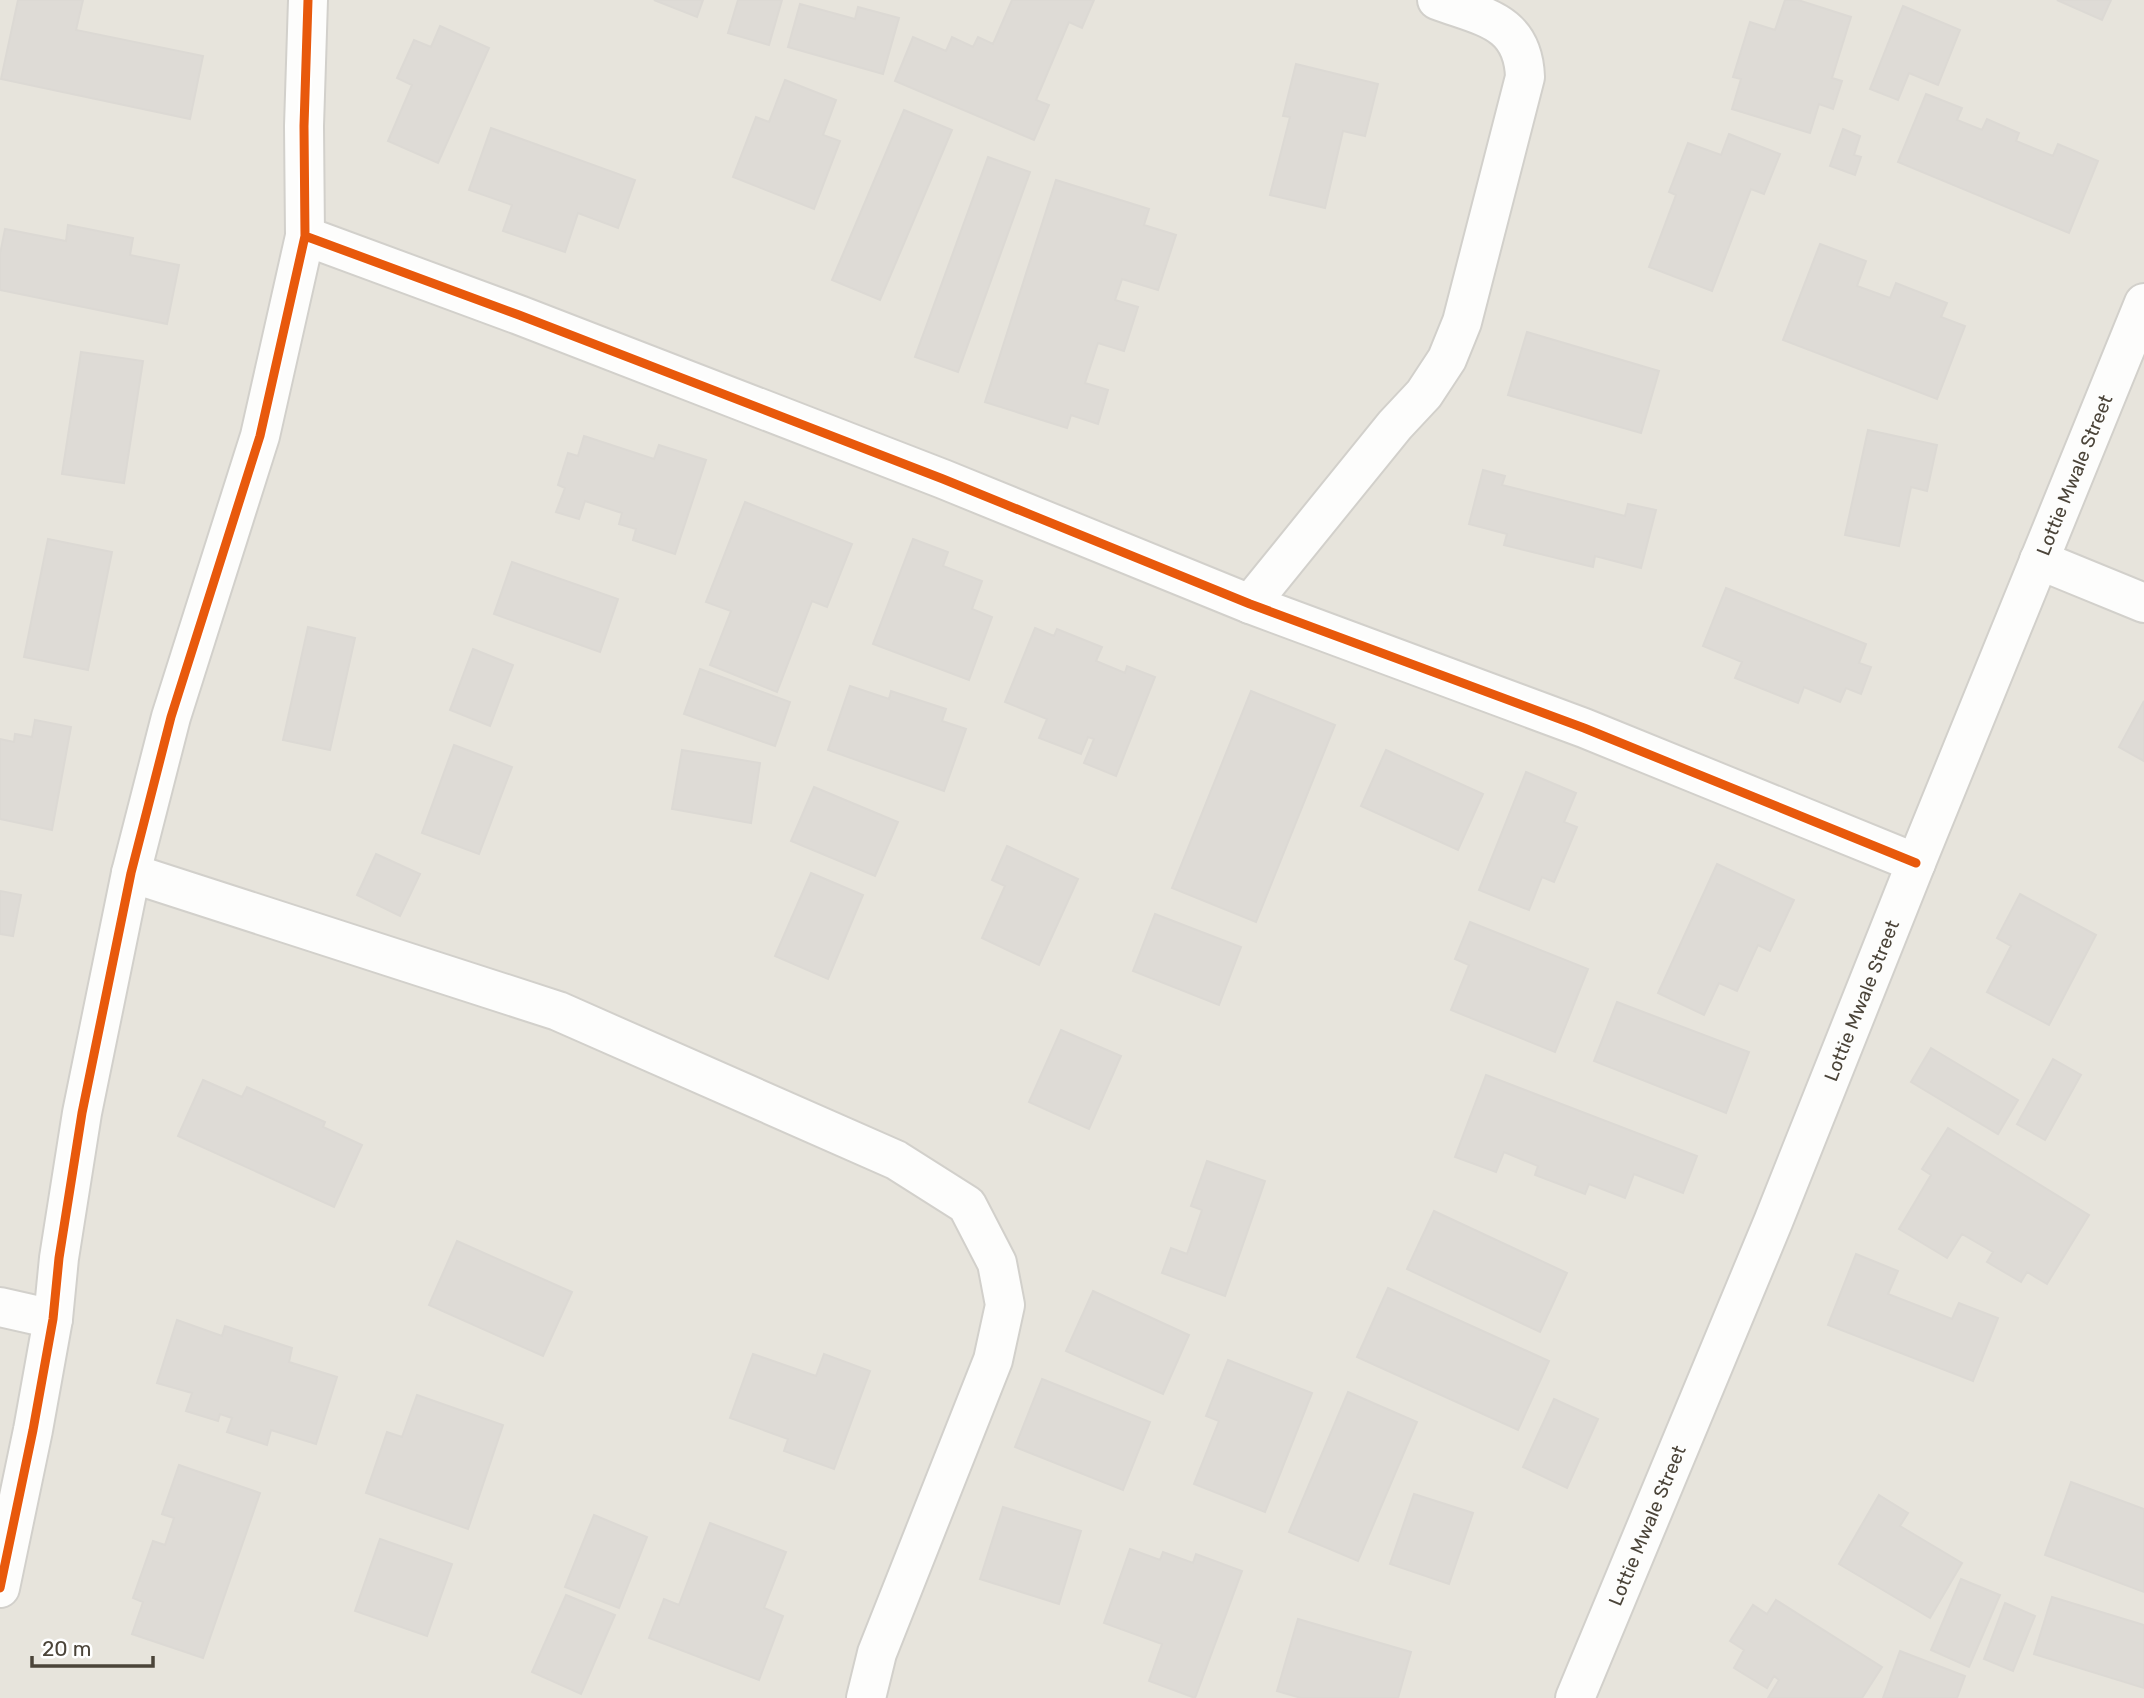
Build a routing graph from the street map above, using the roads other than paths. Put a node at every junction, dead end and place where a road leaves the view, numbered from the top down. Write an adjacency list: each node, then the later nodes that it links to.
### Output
1 (307, 0): 3 (street)
2 (1437, 0): 7 (street)
3 (305, 236): 7 (street); 9 (street)
4 (2144, 303): 5 (street, Lottie Mwale Street)
5 (2039, 560): 6 (street); 8 (street, Lottie Mwale Street)
6 (2144, 603)
7 (1250, 604): 8 (street)
8 (1916, 863): 14 (street, Lottie Mwale Street)
9 (131, 873): 11 (street); 13 (street)
10 (0, 1307): 11 (street)
11 (53, 1318): 12 (street)
12 (0, 1588)
13 (866, 1698)
14 (1576, 1698)

